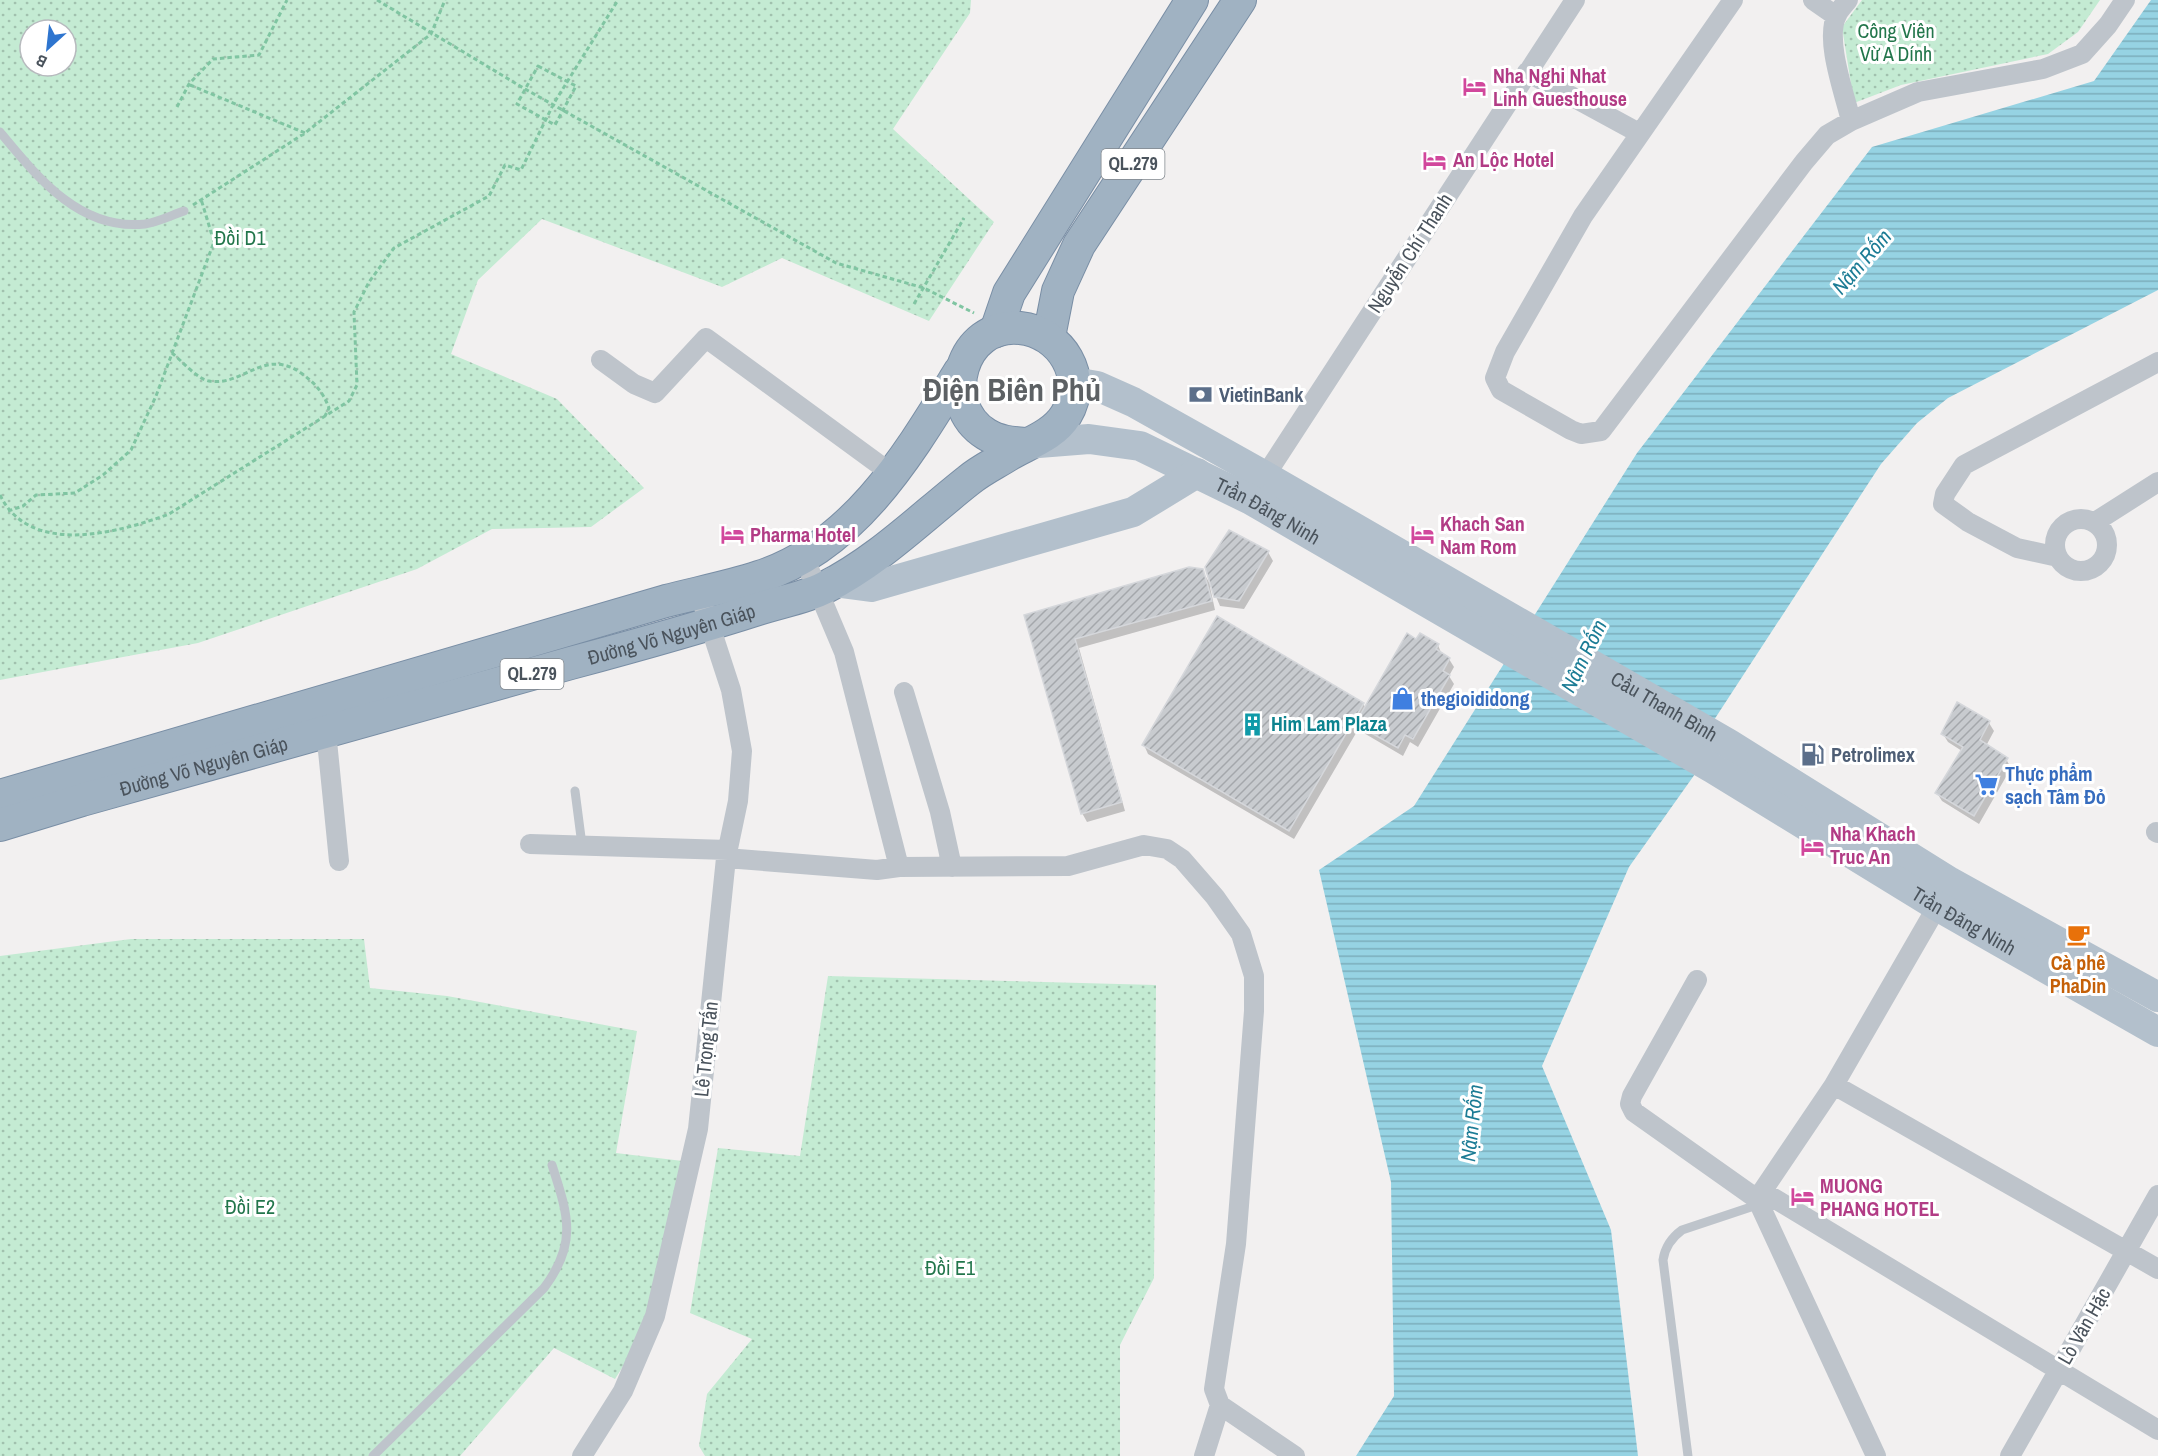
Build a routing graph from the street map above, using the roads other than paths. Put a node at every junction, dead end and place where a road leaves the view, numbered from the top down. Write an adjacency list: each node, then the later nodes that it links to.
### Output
1 (1192, 0): 14 (highway, QL.279)
2 (1240, 0): 15 (highway, QL.279)
3 (1575, 0): 9 (street, Nguyễn Chí Thanh)
4 (1733, 0): 12 (street)
5 (1813, 0): 8 (street)
6 (1848, 0): 8 (street)
7 (2125, 0): 10 (street)
8 (1836, 16): 10 (street)
9 (1527, 72): 12 (street); 24 (street, Nguyễn Chí Thanh)
10 (1851, 121): 12 (street)
11 (0, 132): 13 (lane)
12 (1639, 134)
13 (184, 211)
14 (985, 322): 15 (highway); 18 (highway, QL.279)
15 (1049, 337): 19 (highway)
16 (601, 360): 22 (street)
17 (2158, 362): 27 (street)
18 (960, 371): 20 (highway); 22 (highway, Đường Võ Nguyên Giáp / QL.279)
19 (1074, 382): 20 (highway, QL.279); 24 (main road, Trần Đăng Ninh)
20 (1026, 444): 21 (main road, Trần Đăng Ninh); 28 (highway, Đường Võ Nguyên Giáp / QL.279)
21 (1197, 473): 24 (main road, Trần Đăng Ninh); 28 (main road)
22 (892, 474): 26 (highway, Đường Võ Nguyên Giáp / QL.279)
23 (2158, 482): 25 (street)
24 (1258, 488): 31 (main road, Trần Đăng Ninh)
25 (2095, 522): 27 (street); 27 (street)
26 (803, 555): 28 (street); 29 (highway, Đường Võ Nguyên Giáp / QL.279)
27 (2058, 557)
28 (826, 586): 30 (highway, Đường Võ Nguyên Giáp / QL.279); 43 (street)
29 (699, 592): 30 (street, Lê Trọng Tấn); 35 (highway, Đường Võ Nguyên Giáp / QL.279)
30 (712, 624): 33 (highway, Đường Võ Nguyên Giáp / QL.279); 41 (street, Lê Trọng Tấn)
31 (1499, 627): 34 (main road, Cầu Thanh Bình)
32 (904, 692): 44 (street)
33 (326, 731): 35 (highway, Đường Võ Nguyên Giáp / QL.279); 42 (street)
34 (1720, 756): 45 (main road, Trần Đăng Ninh)
35 (78, 787): 37 (highway, Đường Võ Nguyên Giáp / QL.279); 38 (highway, Đường Võ Nguyên Giáp / QL.279)
36 (575, 791): 40 (lane)
37 (0, 796)
38 (0, 825)
39 (530, 844): 40 (street)
40 (582, 845): 41 (street)
41 (727, 854): 43 (street); 59 (street, Lê Trọng Tấn)
42 (339, 861)
43 (899, 867): 44 (street)
44 (952, 867): 56 (street)
45 (1944, 894): 47 (main road, Trần Đăng Ninh); 48 (main road, Trần Đăng Ninh); 49 (street)
46 (1696, 980): 52 (street)
47 (2158, 997)
48 (2158, 1032)
49 (1834, 1085): 52 (street); 53 (street)
50 (552, 1165): 58 (lane)
51 (2158, 1195): 53 (street, Lò Văn Hặc)
52 (1760, 1198): 55 (street); 62 (lane); 63 (street)
53 (2127, 1251): 54 (street); 55 (street, Lò Văn Hặc)
54 (2158, 1269)
55 (2058, 1371): 57 (street); 64 (street, Lò Văn Hặc)
56 (1220, 1405): 60 (street); 61 (street)
57 (2158, 1430)
58 (373, 1456)
59 (582, 1456)
60 (1204, 1456)
61 (1295, 1456)
62 (1688, 1456)
63 (1876, 1456)
64 (2010, 1456)

